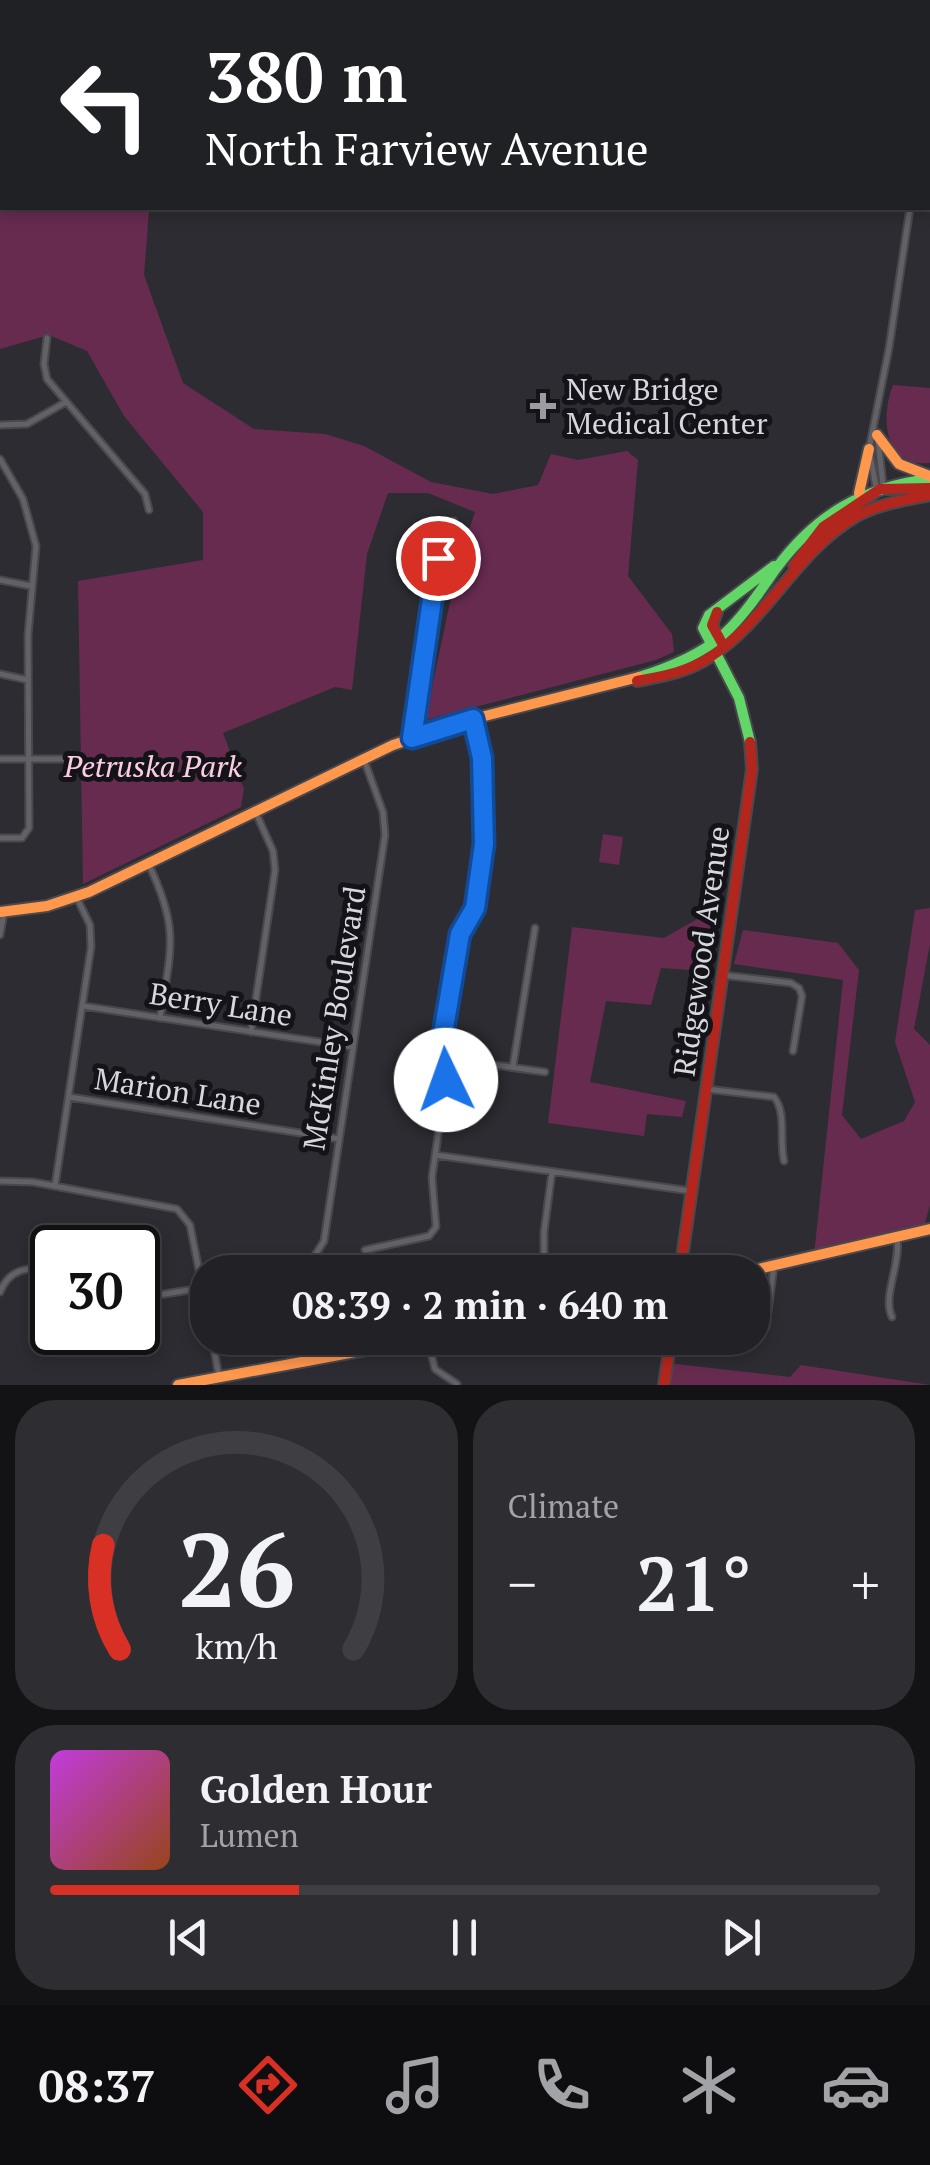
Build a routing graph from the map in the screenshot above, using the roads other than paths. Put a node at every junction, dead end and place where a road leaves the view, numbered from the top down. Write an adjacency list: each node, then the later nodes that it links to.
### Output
1 (910, 210): 4 (street)
2 (47, 338): 3 (street)
3 (67, 402): 5 (street); 13 (street)
4 (876, 422): 6 (street); 7 (street)
5 (0, 426)
6 (877, 435): 9 (main road); 10 (street)
7 (869, 449): 10 (street); 12 (main road)
8 (0, 459): 18 (street)
9 (930, 478): 10 (main road)
10 (879, 487): 11 (main road); 12 (main road); 17 (main road)
11 (930, 491): 17 (main road)
12 (858, 495): 15 (main road)
13 (148, 510)
14 (454, 521): 23 (street)
15 (785, 556): 19 (main road); 19 (main road)
16 (0, 580): 18 (street)
17 (786, 580): 19 (main road)
18 (32, 586): 21 (street)
19 (718, 646): 22 (main road); 35 (main road, Ridgewood Avenue)
20 (0, 674): 21 (street)
21 (28, 680): 27 (street)
22 (473, 719): 23 (main road); 41 (street)
23 (412, 738): 24 (main road)
24 (364, 757): 28 (main road); 39 (street, McKinley Boulevard)
25 (0, 759): 27 (street)
26 (67, 759): 27 (street)
27 (30, 762): 29 (street)
28 (256, 811): 30 (main road); 38 (street)
29 (0, 838)
30 (148, 863): 31 (main road); 37 (street)
31 (76, 896): 32 (main road); 36 (street)
32 (2, 912): 34 (street)
33 (535, 928): 42 (street)
34 (0, 935)
35 (722, 975): 40 (street); 44 (main road, Ridgewood Avenue)
36 (82, 1006): 37 (street, Berry Lane); 45 (street)
37 (160, 1018): 38 (street, Berry Lane)
38 (251, 1032): 39 (street, Berry Lane)
39 (353, 1047): 46 (street, McKinley Boulevard)
40 (793, 1051)
41 (444, 1065): 42 (street); 47 (street)
42 (513, 1066): 43 (street)
43 (545, 1072)
44 (706, 1088): 48 (street); 52 (main road, Ridgewood Avenue)
45 (69, 1097): 46 (street, Marion Lane); 51 (street)
46 (339, 1138): 57 (street, McKinley Boulevard)
47 (434, 1155): 49 (street); 55 (street)
48 (784, 1160)
49 (552, 1172): 52 (street); 58 (street)
50 (0, 1181): 51 (street)
51 (55, 1186): 56 (street)
52 (692, 1191): 59 (main road, Ridgewood Avenue)
53 (930, 1228): 54 (main road)
54 (897, 1236): 60 (main road); 67 (street)
55 (365, 1250)
56 (197, 1255)
57 (315, 1255)
58 (544, 1255)
59 (683, 1255)
60 (774, 1266): 61 (main road); 66 (street)
61 (770, 1267)
62 (30, 1268): 64 (street)
63 (190, 1290): 65 (street)
64 (0, 1292)
65 (160, 1295)
66 (770, 1296)
67 (892, 1317)
68 (215, 1355): 72 (street)
69 (337, 1355): 72 (main road)
70 (432, 1355): 73 (street)
71 (668, 1355): 75 (main road)
72 (219, 1377): 74 (main road)
73 (457, 1384)
74 (178, 1385)
75 (664, 1385)

